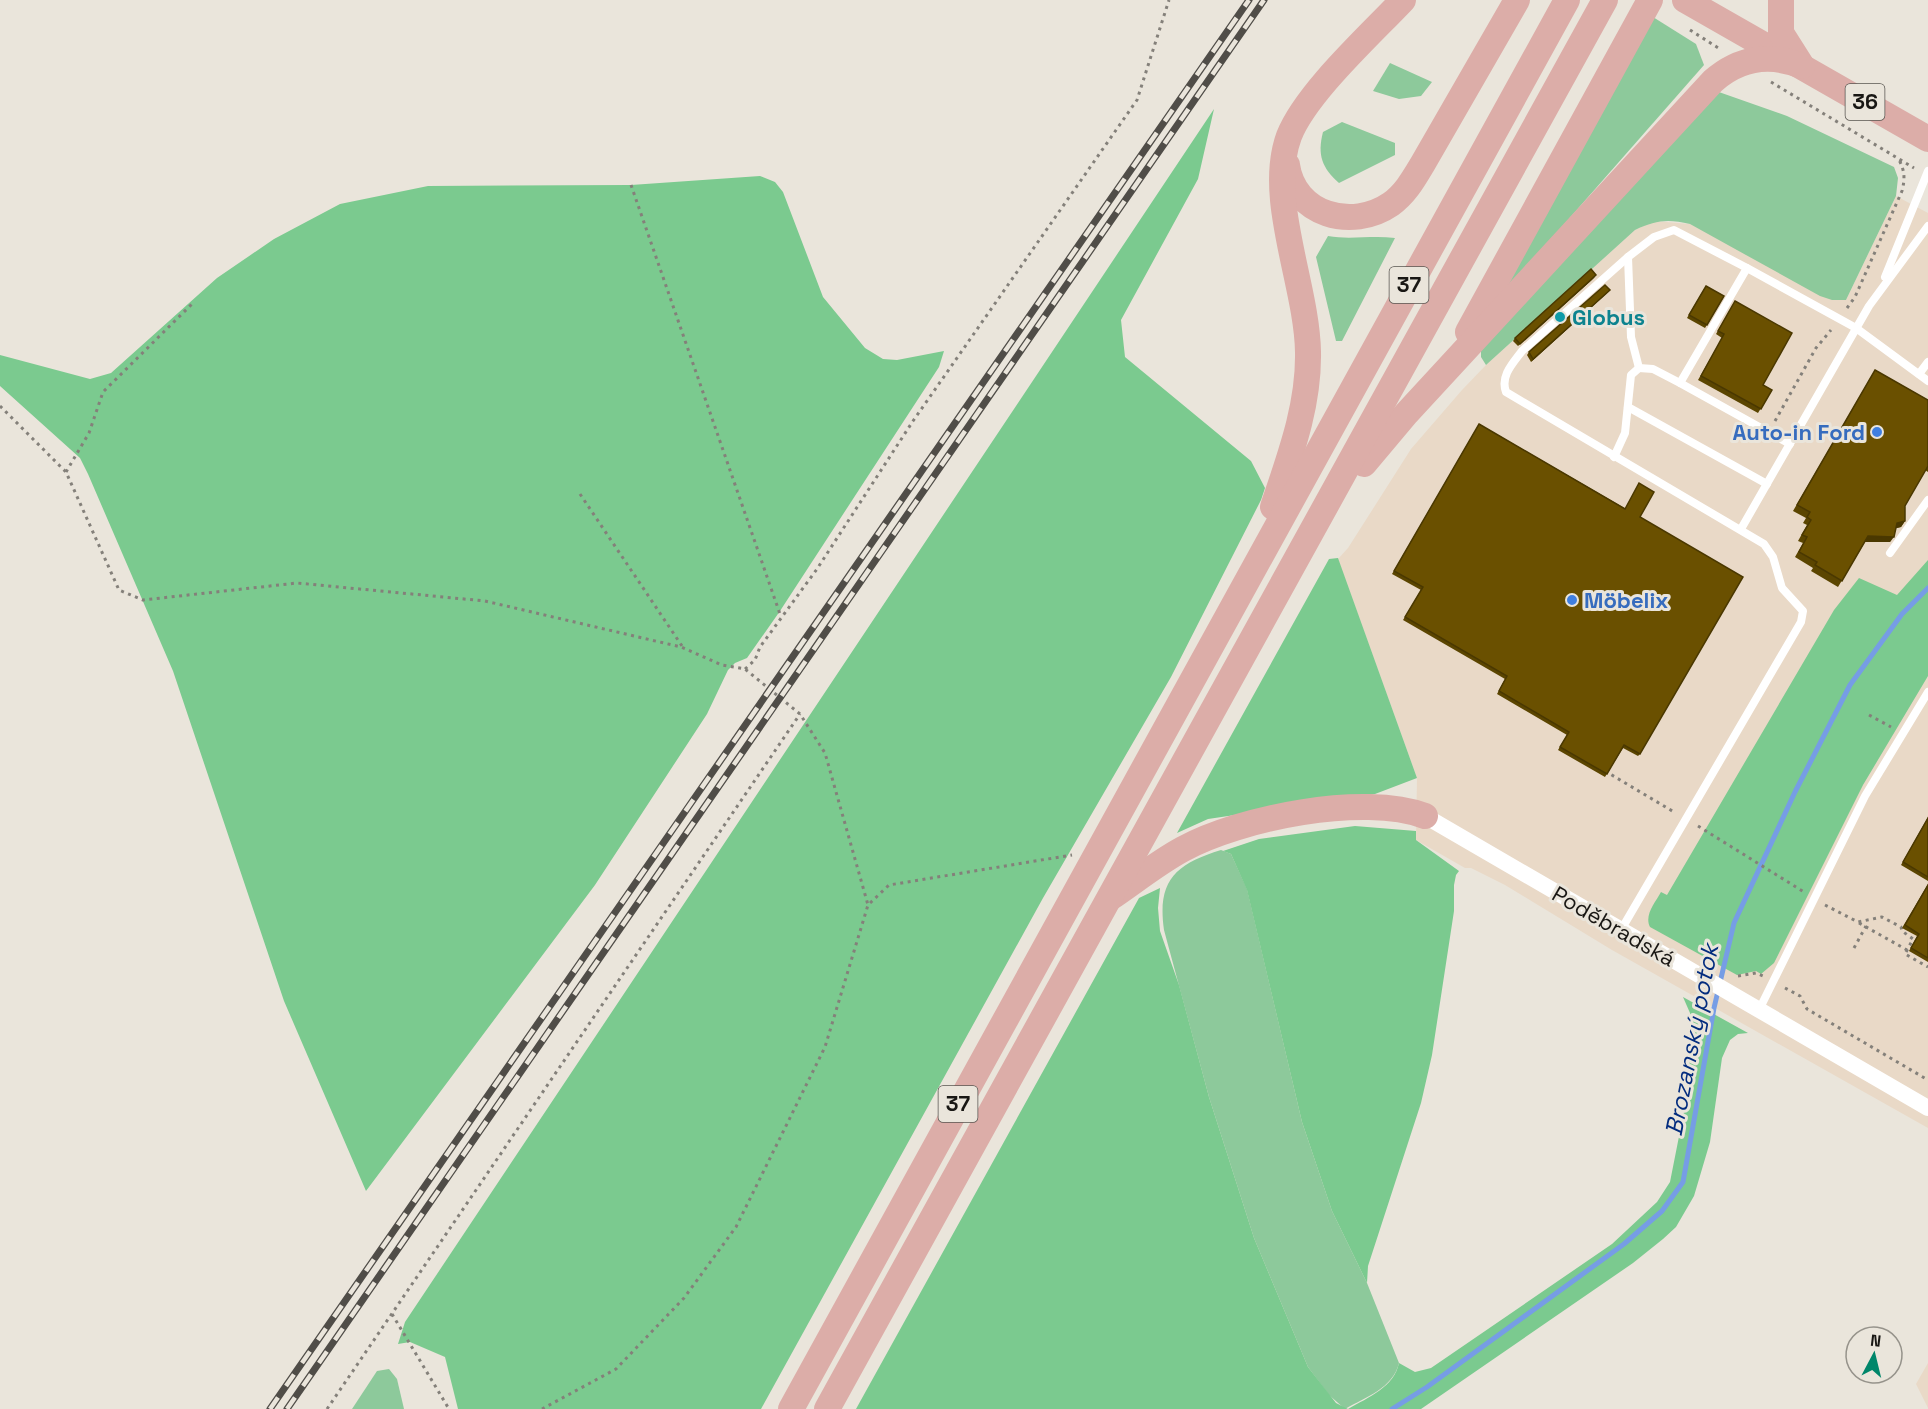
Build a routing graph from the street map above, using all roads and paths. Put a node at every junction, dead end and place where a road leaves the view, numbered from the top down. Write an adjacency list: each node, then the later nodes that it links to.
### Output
1 (1169, 0): 46 (path)
2 (1403, 0): 14 (main road)
3 (1517, 0): 14 (main road)
4 (1567, 0): 45 (main road, 37)
5 (1605, 0): 42 (main road, 37)
6 (1650, 0): 28 (main road)
7 (1685, 0): 10 (main road, 36)
8 (1779, 0): 10 (main road); 12 (main road)
9 (1687, 28): 11 (path)
10 (1748, 36): 12 (main road, 36)
11 (1723, 51)
12 (1802, 66): 15 (main road, 36); 28 (main road)
13 (1767, 79): 16 (path)
14 (1290, 135): 45 (main road)
15 (1928, 138)
16 (1898, 159): 17 (path); 25 (path)
17 (1912, 167)
18 (1928, 171): 24 (lane)
19 (632, 185): 46 (path)
20 (1928, 226): 24 (lane)
21 (1628, 257): 22 (lane); 29 (lane); 37 (lane)
22 (1747, 268): 25 (lane); 32 (lane)
23 (192, 304): 38 (path)
24 (1869, 306): 26 (lane)
25 (1840, 318): 26 (lane); 35 (path)
26 (1856, 328): 30 (lane); 36 (lane)
27 (1928, 362): 30 (lane)
28 (1449, 367): 42 (main road)
29 (1639, 368): 32 (lane); 34 (lane)
30 (1919, 374): 31 (lane)
31 (1928, 381)
32 (1680, 383): 35 (lane)
33 (0, 406): 38 (path)
34 (1628, 407): 37 (lane); 39 (lane)
35 (1769, 432): 36 (lane)
36 (1790, 444): 39 (lane)
37 (1614, 457): 43 (lane)
38 (66, 472): 47 (path)
39 (1767, 484): 43 (lane)
40 (580, 494): 47 (path)
41 (1928, 500): 44 (lane)
42 (1321, 516): 58 (main road, 37)
43 (1741, 529): 55 (lane)
44 (1890, 553)
45 (1252, 569): 56 (main road, 37)
46 (782, 617): 48 (path)
47 (683, 647): 48 (path)
48 (745, 669): 50 (path)
49 (1928, 692): 52 (lane)
50 (800, 714): 59 (path); 71 (path)
51 (1869, 715): 52 (path)
52 (1901, 733): 57 (lane)
53 (1600, 768): 55 (path)
54 (1425, 816): 58 (main road); 62 (street, Poděbradská)
55 (1686, 819): 57 (path); 62 (lane)
56 (1098, 850): 59 (path); 75 (main road, 37)
57 (1815, 899): 60 (path); 67 (lane)
58 (1105, 902): 76 (main road, 37)
59 (868, 905): 74 (path)
60 (1858, 922): 61 (path); 64 (path)
61 (1866, 926): 63 (path); 64 (path)
62 (1621, 930): 68 (street, Poděbradská)
63 (1854, 948)
64 (1907, 950): 65 (path)
65 (1928, 967)
66 (1733, 976): 67 (path)
67 (1775, 982): 68 (lane); 69 (path)
68 (1758, 1010): 70 (street, Poděbradská)
69 (1928, 1080)
70 (1928, 1108)
71 (392, 1314): 72 (path); 73 (path)
72 (327, 1409)
73 (449, 1409)
74 (542, 1409)
75 (791, 1409)
76 (827, 1409)

